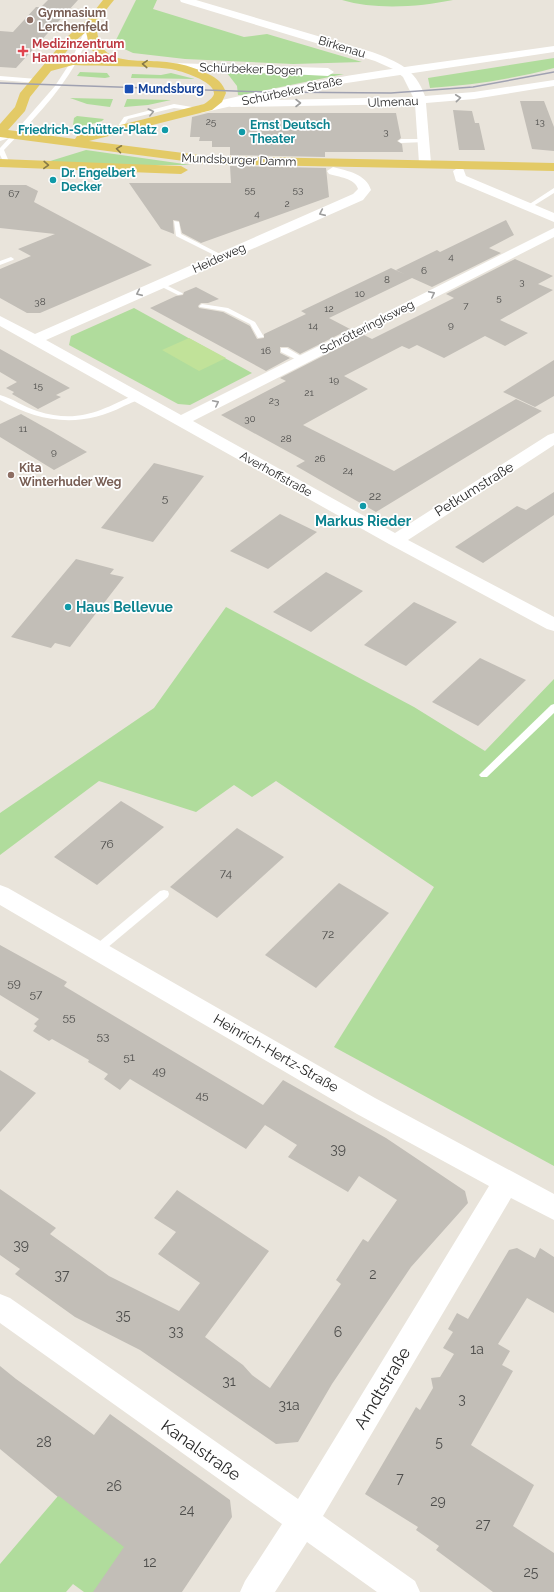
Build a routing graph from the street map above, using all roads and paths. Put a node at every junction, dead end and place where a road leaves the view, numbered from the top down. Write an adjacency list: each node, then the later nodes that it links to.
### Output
1 (109, 0): 3 (main road)
2 (185, 0): 9 (street, Birkenau)
3 (92, 21): 5 (lane); 6 (main road, Schürbeker Bogen); 8 (main road)
4 (554, 49): 9 (main road, Schürbeker Straße)
5 (73, 62): 6 (main road, Schürbeker Bogen); 8 (main road, Schürbeker Bogen); 19 (lane)
6 (118, 63): 7 (main road, Schürbeker Bogen, one-way to 6)
7 (172, 66): 9 (main road, Schürbeker Bogen); 17 (main road, Schürbeker Bogen)
8 (48, 68): 11 (main road)
9 (401, 71): 14 (street, Birkenau); 15 (main road, Schürbeker Straße)
10 (0, 78): 11 (lane)
11 (37, 81): 13 (main road)
12 (554, 83): 14 (street, Ulmenau, one-way to 12)
13 (24, 96): 16 (main road); 18 (main road)
14 (420, 101): 15 (street, Ulmenau, one-way to 14); 22 (street, Birkenau)
15 (231, 104): 17 (main road, Schürbeker Straße)
16 (6, 107)
17 (201, 109): 23 (main road, Schürbeker Straße, one-way to 17)
18 (0, 132): 19 (main road, Mundsburger Damm)
19 (16, 134): 20 (lane); 23 (main road, Mundsburger Damm); 24 (lane)
20 (0, 139)
21 (401, 141): 22 (lane)
22 (423, 141): 25 (street, Birkenau)
23 (70, 142): 24 (main road, Schürbeker Straße); 25 (main road, Mundsburger Damm, one-way to 23)
24 (2, 162): 28 (main road, Mundsburger Damm, one-way to 28)
25 (425, 163): 26 (main road, Mundsburger Damm)
26 (480, 166): 27 (main road, Mundsburger Damm); 29 (main road, Mundsburger Damm)
27 (554, 167)
28 (333, 171): 29 (main road, Mundsburger Damm); 35 (street, Heideweg, one-way to 35)
29 (459, 171): 31 (street)
30 (554, 190): 31 (lane)
31 (528, 207): 32 (street)
32 (554, 218)
33 (176, 222): 35 (lane)
34 (554, 232): 45 (street, Schrötteringksweg, one-way to 34)
35 (222, 257): 38 (street, Heideweg)
36 (11, 259): 37 (lane)
37 (0, 263)
38 (160, 284): 39 (lane); 43 (street, Heideweg, one-way to 43)
39 (180, 294)
40 (202, 306): 42 (lane)
41 (0, 320): 43 (street, Averhoffstraße)
42 (260, 337)
43 (35, 339): 46 (street, Averhoffstraße)
44 (284, 350): 45 (lane)
45 (302, 359): 48 (street, Schrötteringksweg, one-way to 45)
46 (139, 396): 47 (lane); 48 (street, Averhoffstraße)
47 (0, 397)
48 (181, 421): 50 (street, Averhoffstraße)
49 (554, 438): 50 (street, Petkumstraße)
50 (395, 540): 51 (street, Averhoffstraße)
51 (554, 625)
52 (554, 707): 53 (lane)
53 (484, 775)
54 (0, 894): 56 (street, Heinrich-Hertz-Straße)
55 (164, 894): 56 (lane)
56 (97, 950): 57 (street, Heinrich-Hertz-Straße)
57 (506, 1182): 58 (street, Heinrich-Hertz-Straße); 60 (street, Arndtstraße)
58 (554, 1208)
59 (0, 1307): 60 (street, Kanalstraße)
60 (302, 1522): 61 (street, Arndtstraße); 62 (street, Kanalstraße)
61 (256, 1592)
62 (404, 1592)

